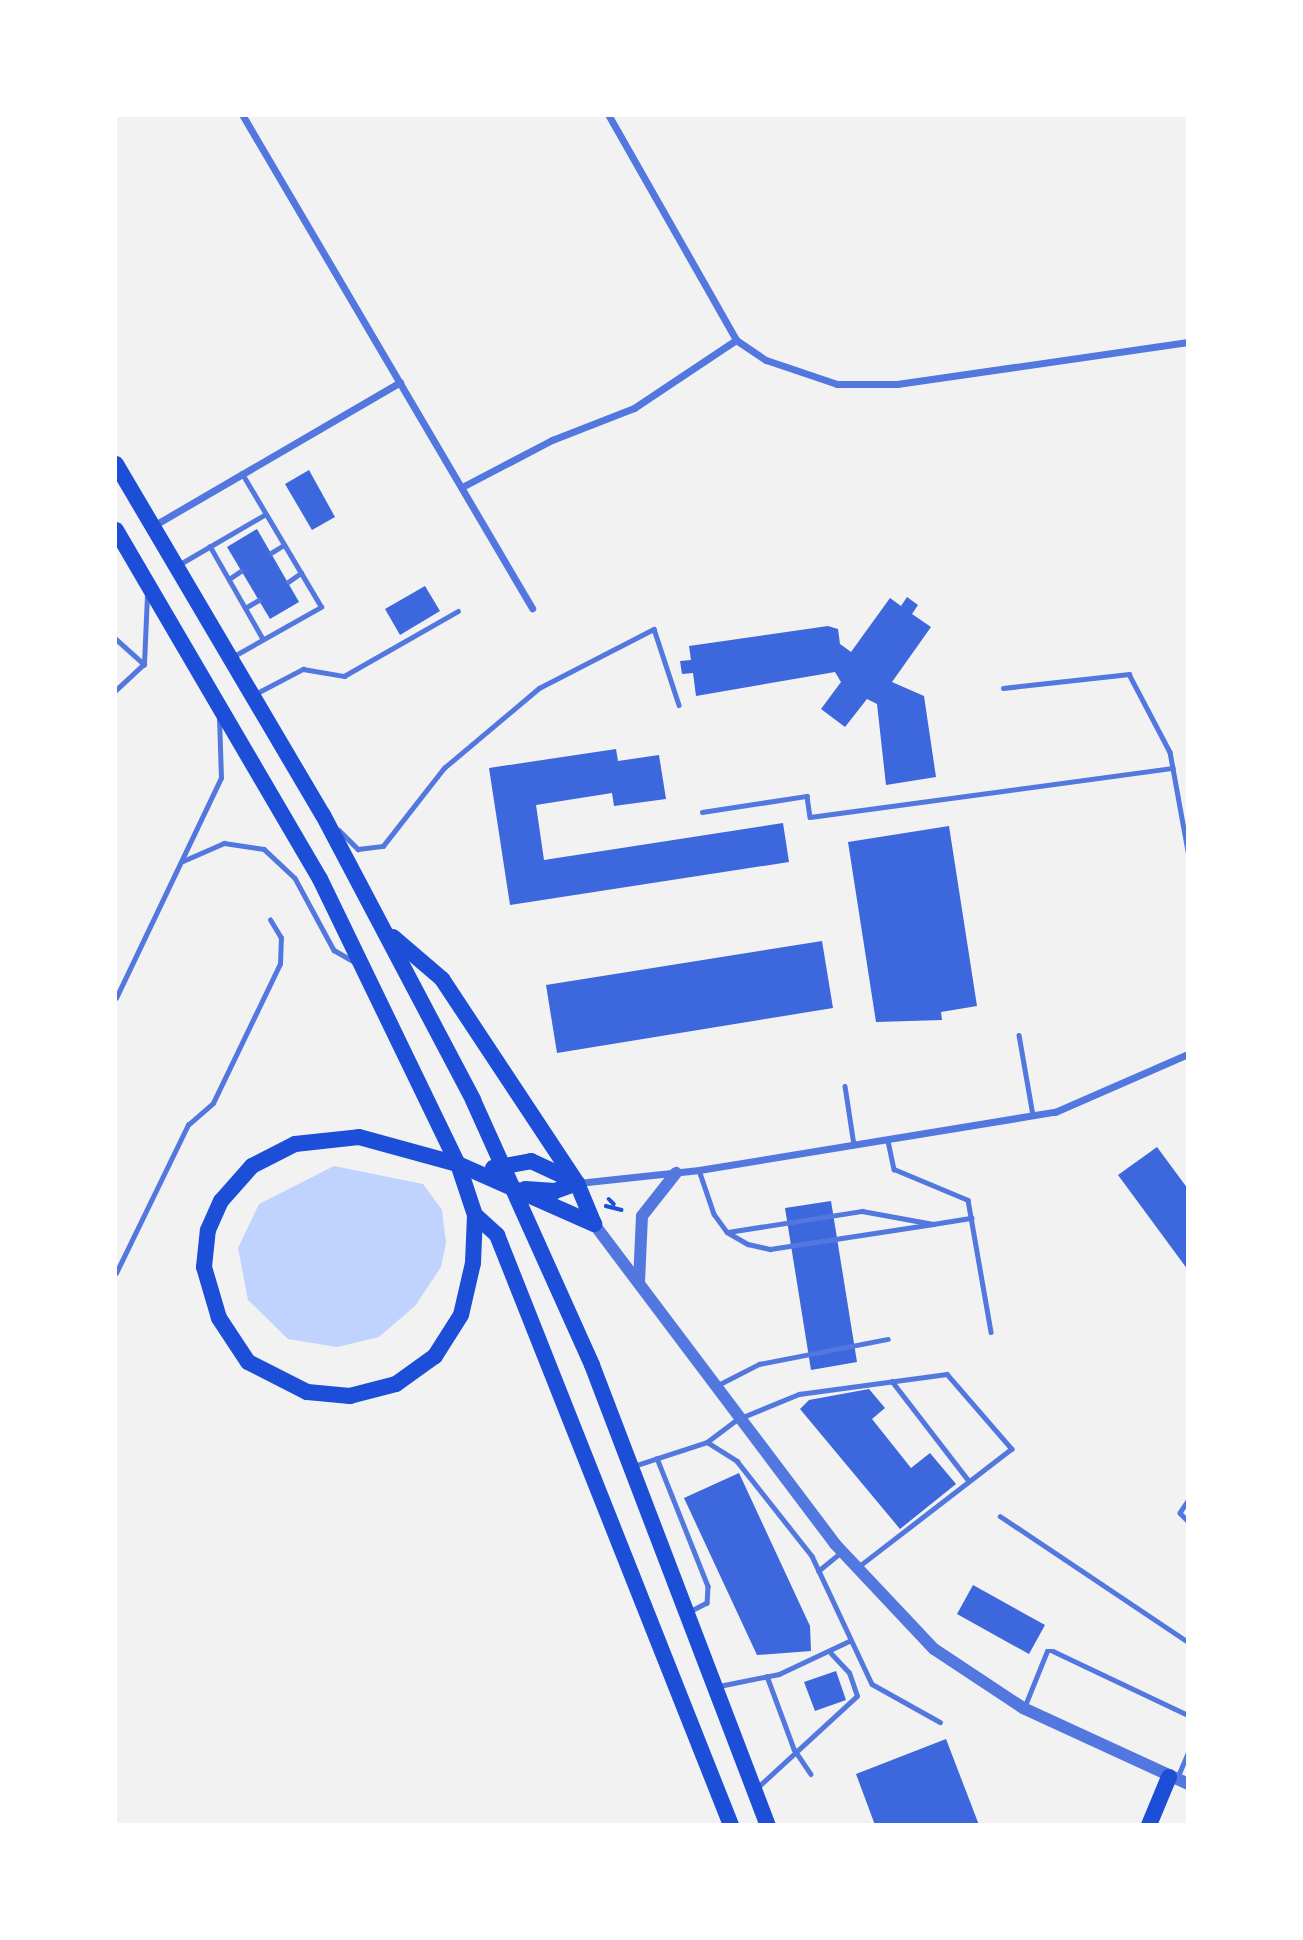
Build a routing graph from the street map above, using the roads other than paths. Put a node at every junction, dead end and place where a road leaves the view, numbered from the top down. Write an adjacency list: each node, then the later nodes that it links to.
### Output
1 (243, 116): 5 (street)
2 (609, 116): 3 (street)
3 (736, 341): 4 (street); 8 (street)
4 (1188, 342)
5 (400, 382): 7 (street); 8 (street)
6 (116, 464): 10 (highway)
7 (242, 473): 9 (lane); 10 (street)
8 (462, 487): 23 (street)
9 (266, 514): 12 (lane); 13 (lane)
10 (152, 526): 15 (highway)
11 (117, 537): 19 (highway)
12 (284, 545): 14 (lane); 17 (lane)
13 (210, 546): 15 (lane); 18 (lane)
14 (271, 553)
15 (176, 566): 27 (highway)
16 (241, 571): 18 (lane)
17 (302, 573): 20 (lane); 25 (lane)
18 (229, 579): 22 (lane)
19 (146, 582): 28 (lane); 31 (highway)
20 (288, 582)
21 (259, 600): 22 (lane)
22 (246, 608): 25 (lane)
23 (532, 608)
24 (458, 611): 32 (lane)
25 (263, 639): 27 (lane)
26 (116, 642): 28 (lane)
27 (230, 658): 32 (highway)
28 (144, 664): 30 (lane)
29 (1003, 688): 34 (lane)
30 (116, 690)
31 (213, 690): 38 (lane); 41 (highway)
32 (253, 696): 36 (highway)
33 (679, 705): 36 (lane)
34 (1173, 768): 35 (lane); 37 (lane)
35 (702, 812)
36 (323, 815): 40 (highway)
37 (1188, 851)
38 (182, 861): 41 (lane); 42 (lane)
39 (270, 919): 62 (lane)
40 (386, 931): 49 (highway); 54 (highway)
41 (366, 968): 50 (highway)
42 (116, 998)
43 (1019, 1035): 46 (lane)
44 (1188, 1054): 46 (street)
45 (845, 1086): 48 (lane)
46 (1034, 1116): 47 (street)
47 (888, 1141): 48 (street); 58 (lane)
48 (855, 1146): 51 (street)
49 (500, 1163): 52 (highway); 54 (highway); 55 (highway)
50 (458, 1164): 52 (highway); 56 (highway); 57 (highway)
51 (699, 1170): 53 (street); 61 (lane)
52 (484, 1173): 55 (highway); 56 (highway)
53 (676, 1173): 54 (street); 63 (street)
54 (577, 1183): 55 (highway); 59 (highway)
55 (514, 1186): 59 (highway); 71 (highway)
56 (469, 1194): 57 (highway)
57 (475, 1215): 93 (highway)
58 (972, 1218): 60 (lane); 64 (lane)
59 (594, 1224): 63 (street)
60 (933, 1224): 61 (lane); 61 (lane)
61 (727, 1232)
62 (116, 1273)
63 (639, 1282): 67 (street)
64 (991, 1332)
65 (888, 1339): 67 (lane)
66 (892, 1381): 68 (lane); 72 (lane); 72 (lane)
67 (716, 1386): 68 (street)
68 (738, 1419): 69 (lane); 76 (street)
69 (707, 1442): 70 (lane); 78 (lane)
70 (657, 1458): 71 (lane); 79 (lane)
71 (630, 1467): 79 (highway)
72 (969, 1481): 77 (lane)
73 (1188, 1502): 75 (lane)
74 (1000, 1516): 81 (lane)
75 (1188, 1521)
76 (842, 1552): 77 (street); 78 (lane)
77 (856, 1569): 85 (street)
78 (818, 1571): 80 (lane)
79 (687, 1613): 84 (highway)
80 (849, 1641): 82 (lane); 87 (lane)
81 (1188, 1642)
82 (831, 1654): 83 (lane); 88 (lane)
83 (767, 1676): 84 (lane); 88 (lane)
84 (715, 1687): 92 (highway)
85 (1023, 1708): 86 (lane); 91 (street)
86 (1188, 1716)
87 (940, 1722)
88 (794, 1749): 90 (lane); 92 (lane)
89 (1188, 1753): 91 (lane)
90 (811, 1774)
91 (1178, 1780): 95 (highway)
92 (755, 1790): 94 (highway)
93 (731, 1825)
94 (768, 1825)
95 (1149, 1825)

